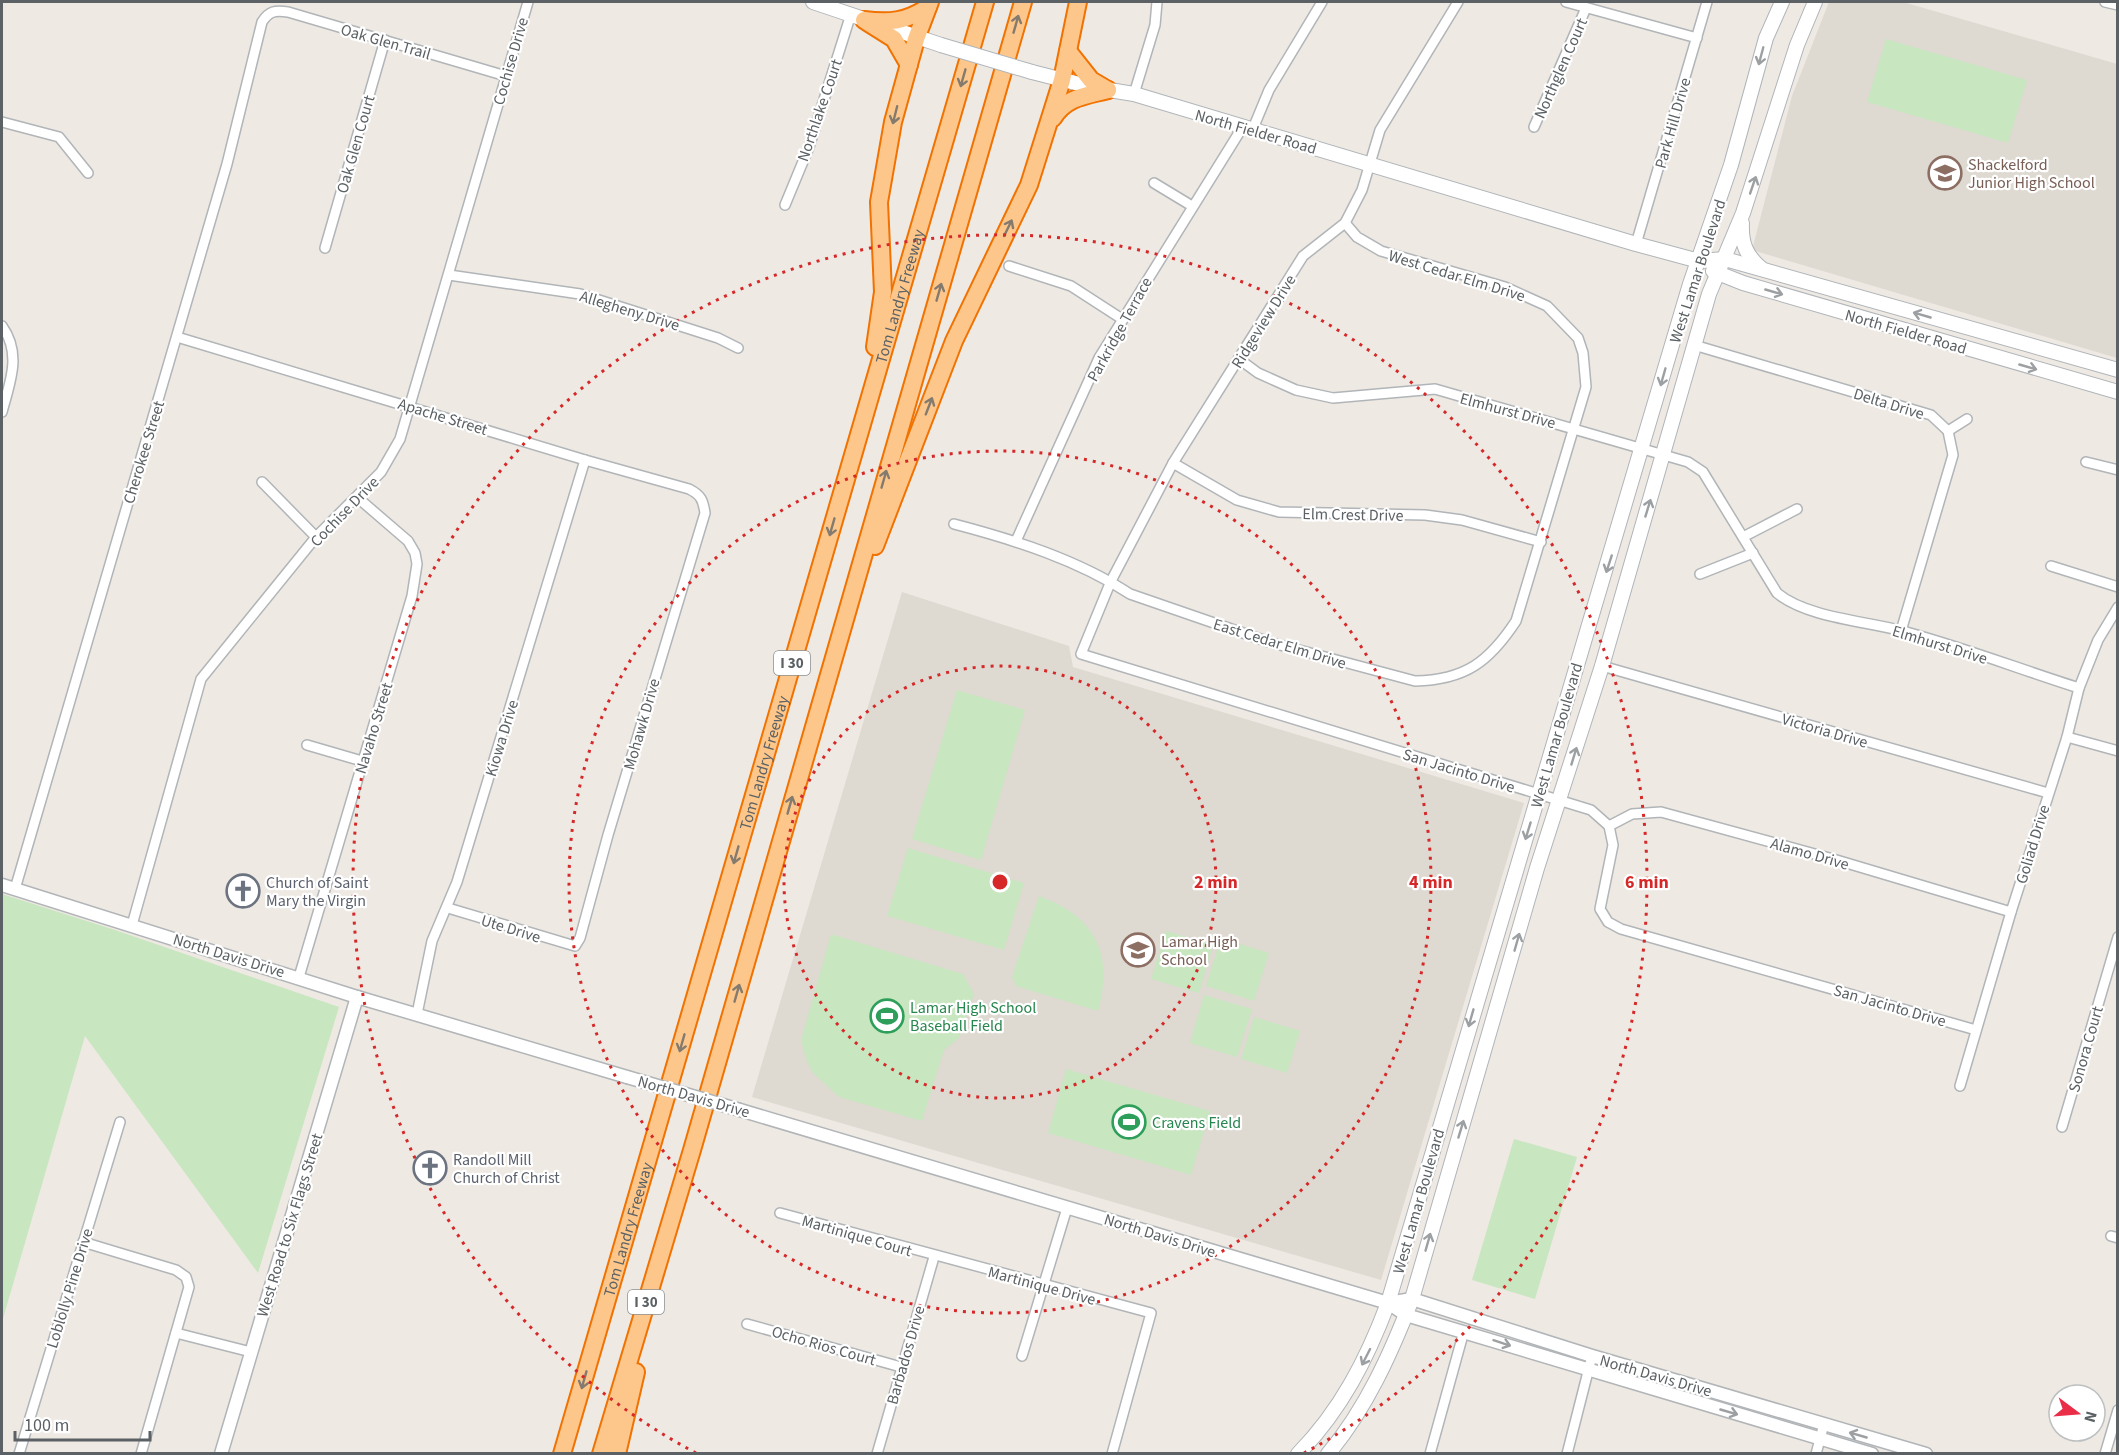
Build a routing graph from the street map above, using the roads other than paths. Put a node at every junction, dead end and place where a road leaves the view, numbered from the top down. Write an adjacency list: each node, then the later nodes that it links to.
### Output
1 (528, 2): 25 (street, Cochise Drive)
2 (813, 2): 14 (main road, North Fielder Road)
3 (985, 2): 72 (highway, Tom Landry Freeway / I 30, one-way to 72)
4 (1023, 2): 88 (highway, I 30, one-way to 4)
5 (1078, 2): 23 (highway)
6 (1157, 2): 28 (street)
7 (1322, 2): 32 (street, Parkridge Terrace)
8 (1458, 2): 33 (street, Ridgeview Drive)
9 (1566, 2): 17 (street)
10 (1707, 2): 20 (street, Park Hill Drive)
11 (1782, 2): 43 (main road, West Lamar Boulevard, one-way to 43)
12 (1815, 2): 38 (main road, West Lamar Boulevard, one-way to 12)
13 (2105, 2): 16 (street)
14 (833, 4): 19 (main road, North Fielder Road)
15 (929, 4): 19 (highway); 21 (highway)
16 (2118, 5)
17 (1586, 8): 20 (street); 31 (street, Northglen Court)
18 (267, 14): 22 (street, Oak Glen Trail); 51 (street, Cherokee Street)
19 (858, 17): 21 (main road, North Fielder Road); 24 (highway); 36 (street, Northlake Court)
20 (1697, 38): 40 (street, Park Hill Drive)
21 (916, 39): 24 (highway); 26 (main road, North Fielder Road, bridge)
22 (385, 40): 25 (street, Oak Glen Trail); 41 (street, Oak Glen Court)
23 (1068, 51): 26 (highway); 27 (highway)
24 (909, 65): 72 (highway, one-way to 72)
25 (506, 76): 46 (street, Cochise Drive)
26 (1062, 80): 27 (main road, North Fielder Road); 30 (highway)
27 (1108, 90): 28 (main road, North Fielder Road); 30 (highway)
28 (1134, 94): 32 (main road, North Fielder Road)
29 (2, 122): 34 (street)
30 (1050, 124): 88 (highway, one-way to 30)
31 (1534, 127)
32 (1247, 129): 33 (main road, North Fielder Road); 37 (street, Parkridge Terrace)
33 (1370, 164): 39 (street, Ridgeview Drive); 40 (main road, North Fielder Road)
34 (88, 173)
35 (1154, 183): 37 (street)
36 (785, 205)
37 (1192, 206): 48 (street, Parkridge Terrace)
38 (1743, 213): 42 (main road, West Lamar Boulevard); 45 (main road)
39 (1345, 223): 55 (street, Ridgeview Drive); 61 (street, West Cedar Elm Drive)
40 (1636, 244): 43 (main road, North Fielder Road)
41 (325, 248)
42 (1725, 259): 43 (main road, North Fielder Road); 45 (main road, North Fielder Road); 47 (main road, West Lamar Boulevard)
43 (1699, 261): 47 (main road, North Fielder Road); 63 (main road, West Lamar Boulevard, one-way to 63)
44 (1009, 266): 48 (street)
45 (1764, 270): 50 (main road, North Fielder Road, one-way to 45)
46 (449, 275): 53 (street, Allegheny Drive); 58 (street, Cochise Drive)
47 (1718, 275): 52 (main road, West Lamar Boulevard); 54 (main road, North Fielder Road, one-way to 54)
48 (1122, 319): 77 (street, Parkridge Terrace)
49 (2, 326): 59 (street)
50 (1978, 330): 54 (main road); 56 (main road, North Fielder Road)
51 (177, 337): 58 (street, Apache Street); 101 (street, Cherokee Street)
52 (1694, 345): 62 (street, Delta Drive); 64 (main road, West Lamar Boulevard)
53 (738, 348)
54 (1972, 351): 57 (main road, North Fielder Road, one-way to 57)
55 (1239, 359): 61 (street, Elmhurst Drive); 67 (street, Ridgeview Drive)
56 (2118, 370)
57 (2118, 392)
58 (411, 406): 65 (street, Apache Street); 70 (street, Cochise Drive)
59 (2, 412)
60 (1967, 419): 62 (street)
61 (1575, 428): 63 (street, Elmhurst Drive); 78 (street, West Cedar Elm Drive)
62 (1948, 431): 85 (street)
63 (1642, 449): 64 (street, Elmhurst Drive); 95 (main road, West Lamar Boulevard, one-way to 95)
64 (1663, 455): 76 (street, Elmhurst Drive); 87 (main road, West Lamar Boulevard, one-way to 64)
65 (585, 460): 71 (street, Apache Street); 102 (street, Kiowa Drive)
66 (2086, 462): 68 (street)
67 (1173, 463): 78 (street, Elm Crest Drive); 82 (street, Ridgeview Drive)
68 (2118, 470)
69 (262, 482): 75 (street)
70 (358, 498): 75 (street, Cochise Drive); 93 (street, Navaho Street)
71 (704, 501): 106 (street, Mohawk Drive)
72 (838, 503): 137 (highway, Tom Landry Freeway / I 30, one-way to 137)
73 (1797, 509): 76 (street)
74 (954, 524): 77 (street, East Cedar Elm Drive)
75 (316, 537): 104 (street, Cochise Drive)
76 (1743, 537): 79 (street, Elmhurst Drive)
77 (1016, 541): 82 (street, East Cedar Elm Drive)
78 (1541, 542): 82 (street, East Cedar Elm Drive)
79 (1753, 553): 81 (street); 85 (street, Elmhurst Drive)
80 (2051, 566): 83 (street)
81 (1700, 574)
82 (1111, 581): 86 (street, Ridgeview Drive)
83 (2118, 586)
84 (2118, 607): 89 (street, Goliad Drive)
85 (1901, 631): 89 (street, Elmhurst Drive)
86 (1081, 654): 95 (street, San Jacinto Drive)
87 (1602, 666): 94 (street, Victoria Drive); 96 (main road, West Lamar Boulevard, one-way to 87)
88 (827, 677): 114 (highway, I 30, one-way to 88)
89 (2079, 688): 90 (street, Goliad Drive)
90 (2067, 737): 92 (street); 94 (street, Goliad Drive)
91 (307, 745): 93 (street)
92 (2118, 751)
93 (362, 762): 107 (street, Navaho Street)
94 (2048, 793): 103 (street, Goliad Drive)
95 (1539, 795): 96 (street, San Jacinto Drive); 98 (main road, West Lamar Boulevard, one-way to 98)
96 (1560, 802): 97 (street, San Jacinto Drive); 99 (main road, West Lamar Boulevard)
97 (1609, 826): 103 (street, Alamo Drive); 110 (street, San Jacinto Drive)
98 (1518, 863): 99 (main road); 121 (main road, West Lamar Boulevard, one-way to 121)
99 (1538, 868): 120 (main road, West Lamar Boulevard, one-way to 99)
100 (2, 885): 101 (street, North Davis Drive)
101 (15, 890): 104 (street, North Davis Drive)
102 (448, 908): 106 (street, Ute Drive); 109 (street, Kiowa Drive)
103 (2011, 912): 110 (street, Goliad Drive)
104 (132, 925): 107 (street, North Davis Drive)
105 (2118, 937): 113 (street, Sonora Court)
106 (575, 946)
107 (299, 977): 108 (street, North Davis Drive)
108 (357, 997): 109 (street, North Davis Drive); 126 (street, West Road to Six Flags Street)
109 (417, 1014): 115 (street, North Davis Drive, bridge)
110 (1976, 1030): 111 (street, Goliad Drive)
111 (1960, 1086)
112 (120, 1122): 117 (street, Loblolly Pine Drive)
113 (2062, 1126)
114 (692, 1150): 138 (highway, I 30); 139 (highway)
115 (1067, 1208): 119 (street); 121 (street, North Davis Drive)
116 (780, 1214): 118 (street, Martinique Court)
117 (84, 1242): 125 (street); 134 (street, Loblolly Pine Drive)
118 (934, 1257): 119 (street, Martinique Drive); 129 (street, Barbados Drive)
119 (1043, 1285): 127 (street); 141 (street, Martinique Drive)
120 (1412, 1299): 121 (street, North Davis Drive); 122 (main road, West Lamar Boulevard); 128 (street, North Davis Drive)
121 (1388, 1303): 122 (street, North Davis Drive); 142 (main road, West Lamar Boulevard, one-way to 142)
122 (1406, 1315): 124 (street, North Davis Drive); 143 (main road, West Lamar Boulevard)
123 (747, 1323): 129 (street, Ocho Rios Court)
124 (1464, 1331): 130 (street, North Davis Drive, one-way to 130); 144 (street)
125 (176, 1333): 126 (street); 135 (street)
126 (251, 1352): 136 (street, West Road to Six Flags Street)
127 (1022, 1356)
128 (1592, 1356): 130 (street); 132 (street, North Davis Drive)
129 (901, 1366): 140 (street, Barbados Drive)
130 (1587, 1371): 133 (street, North Davis Drive, one-way to 133); 145 (street)
131 (2118, 1410): 149 (street)
132 (1824, 1424): 133 (street); 148 (street, North Davis Drive, one-way to 132)
133 (1820, 1439): 146 (street); 147 (street, North Davis Drive)
134 (19, 1454)
135 (141, 1454)
136 (221, 1454)
137 (562, 1454)
138 (601, 1454)
139 (617, 1454)
140 (877, 1454)
141 (1112, 1454)
142 (1298, 1454)
143 (1328, 1454)
144 (1430, 1454)
145 (1567, 1454)
146 (1816, 1454)
147 (1872, 1454)
148 (1926, 1454)
149 (2105, 1454)

